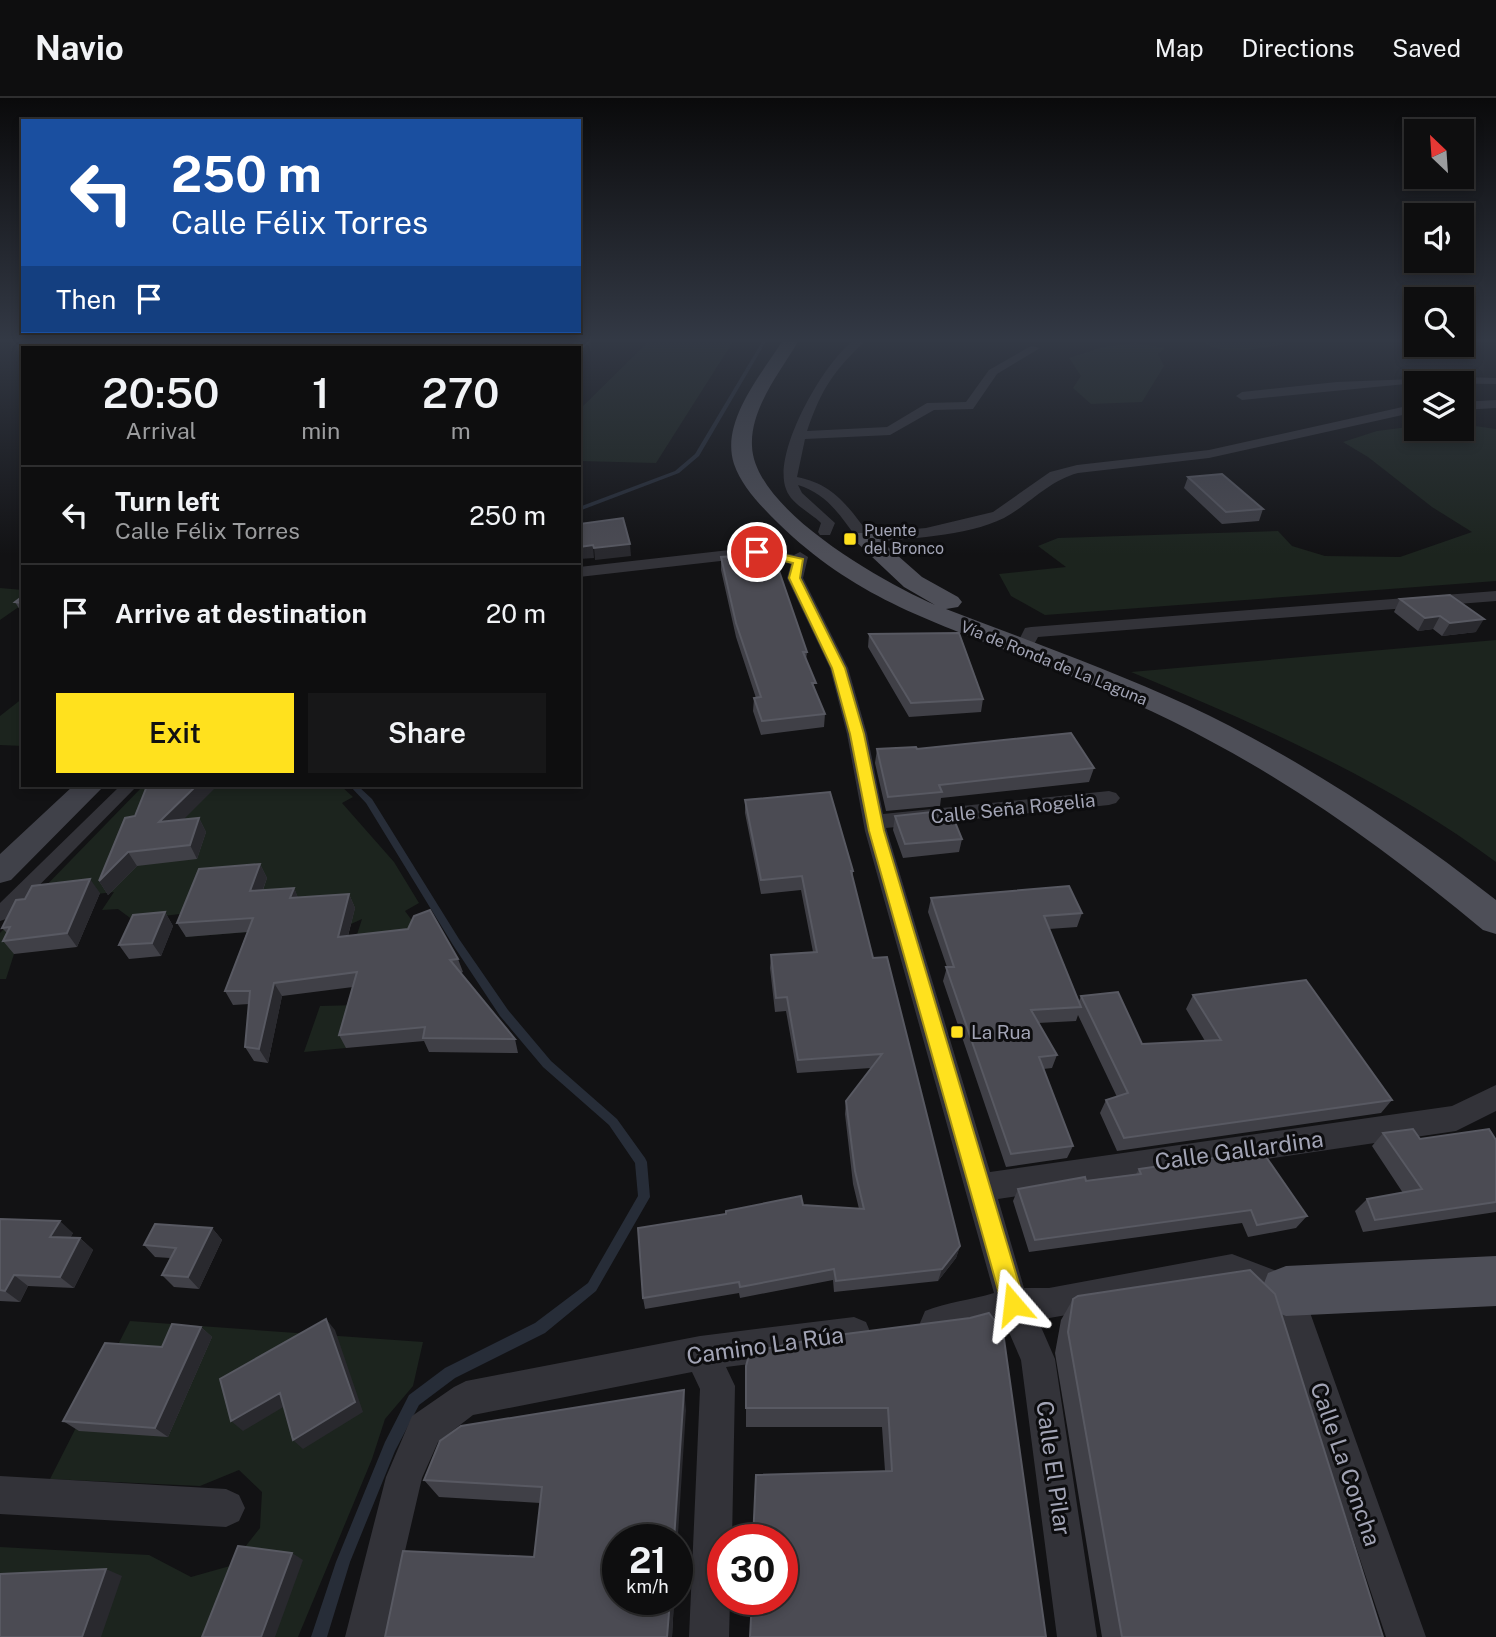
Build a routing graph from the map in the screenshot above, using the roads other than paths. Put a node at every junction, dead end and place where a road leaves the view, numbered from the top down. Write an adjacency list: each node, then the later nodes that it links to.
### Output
1 (751, 412): 11 (main road, Vía de Ronda de La Laguna)
2 (811, 412): 5 (street)
3 (921, 412): 5 (street)
4 (1398, 412): 8 (street)
5 (800, 435): 6 (street)
6 (789, 479): 7 (street); 8 (street)
7 (825, 531)
8 (864, 538): 11 (main road)
9 (581, 572): 15 (street)
10 (1496, 596): 11 (street)
11 (1024, 648): 18 (main road, Vía de Ronda de La Laguna)
12 (89, 787): 16 (main road)
13 (129, 787): 17 (street)
14 (1109, 798): 15 (street, Calle Seña Rogelia)
15 (874, 822): 20 (street)
16 (0, 872)
17 (0, 914)
18 (1496, 920)
19 (1496, 1097): 20 (street, Calle Gallardina)
20 (978, 1188): 23 (street)
21 (1496, 1281): 22 (main road)
22 (1286, 1291): 23 (street, Camino La Rúa); 30 (street, Calle La Concha)
23 (1013, 1304): 24 (street, Camino La Rúa); 29 (street, Calle El Pilar)
24 (700, 1353): 27 (street, Camino La Rúa); 28 (street)
25 (0, 1495): 26 (street)
26 (226, 1508)
27 (365, 1637)
28 (709, 1637)
29 (1077, 1637)
30 (1406, 1637)

